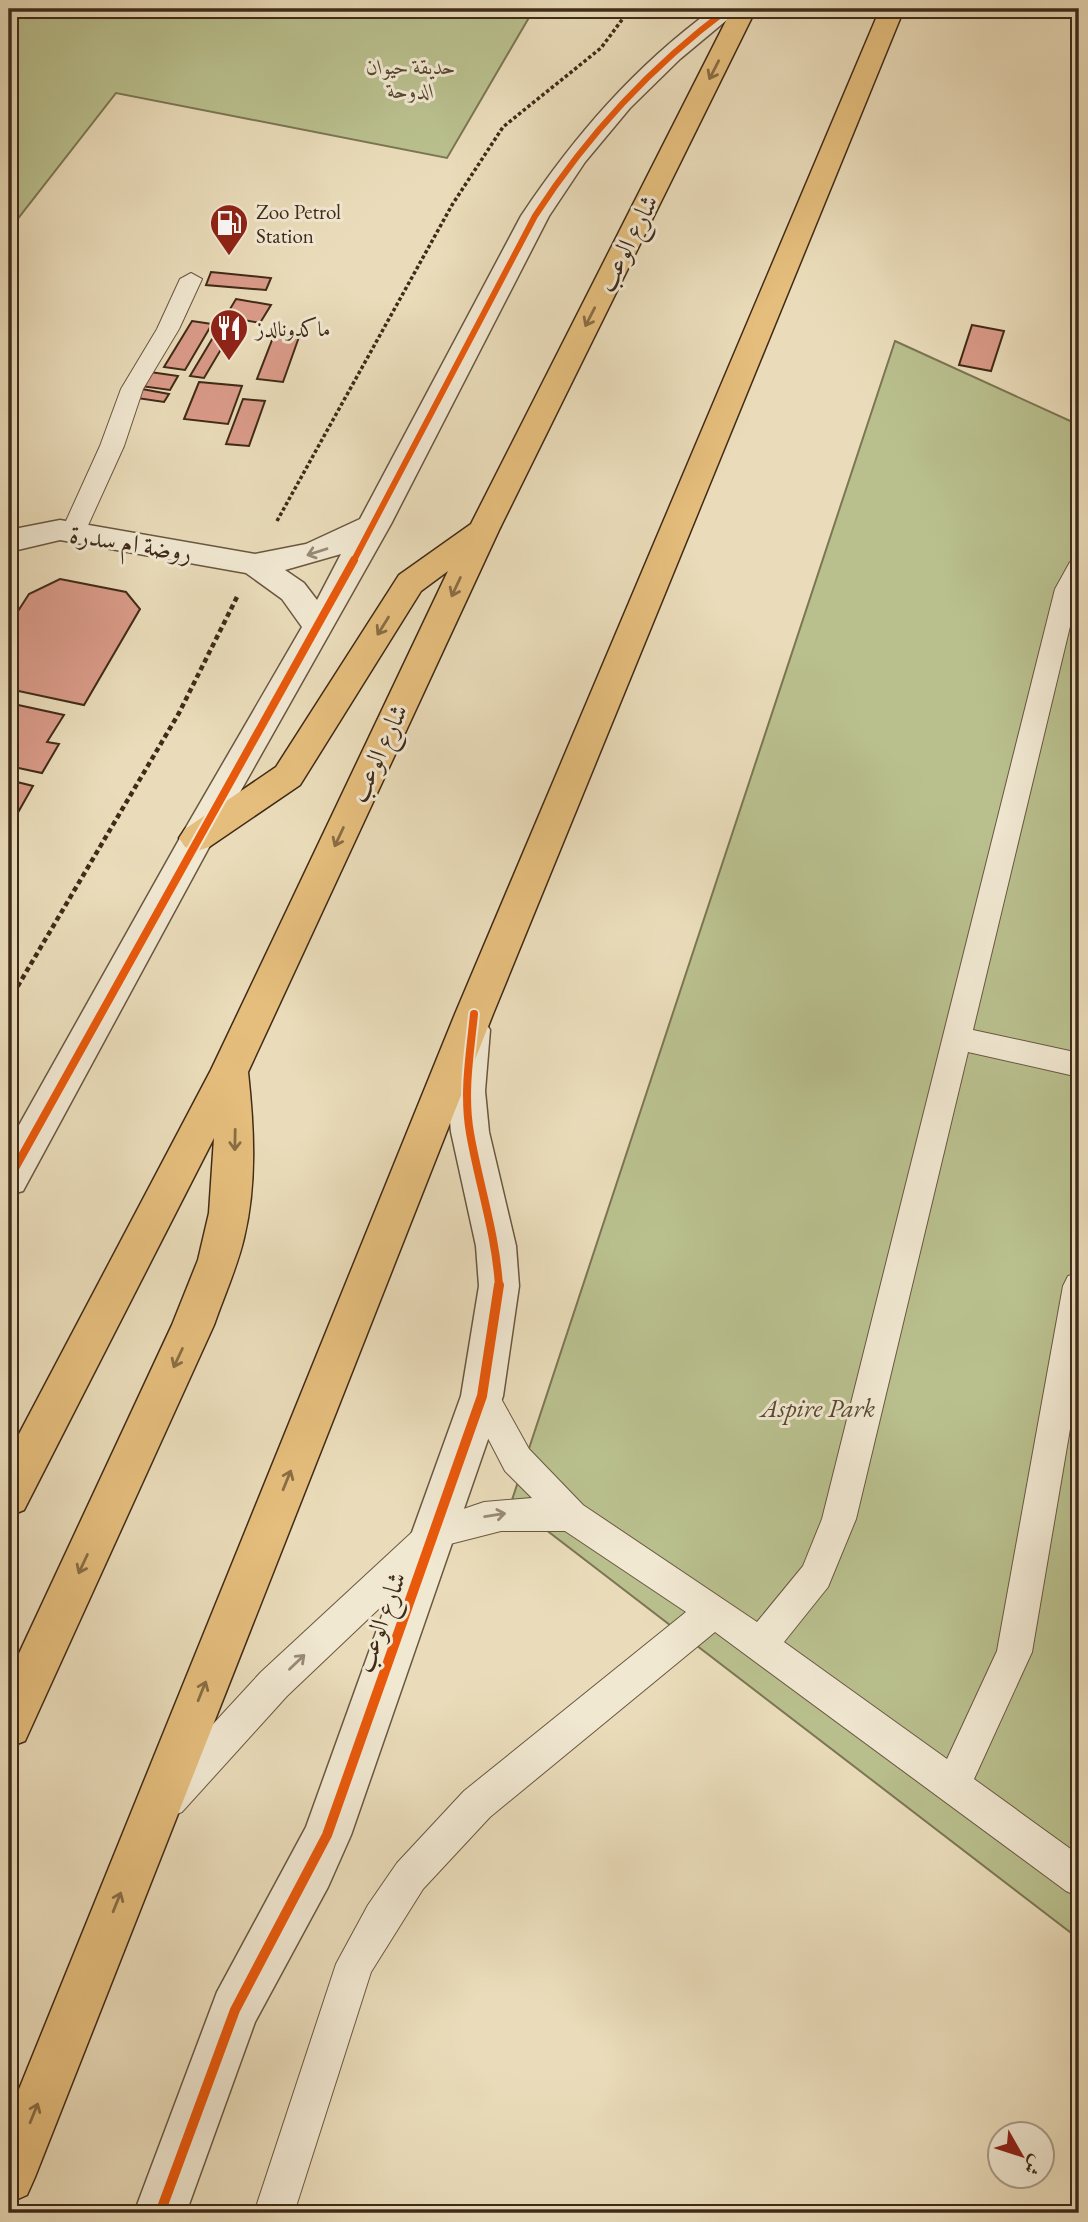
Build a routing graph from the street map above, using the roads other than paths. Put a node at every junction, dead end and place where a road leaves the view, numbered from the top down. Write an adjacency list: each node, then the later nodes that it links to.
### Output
1 (728, 9): 5 (street)
2 (744, 9): 6 (main road, شارع الوعب, one-way to 6)
3 (892, 9): 13 (main road, شارع الوعب)
4 (191, 279): 7 (lane)
5 (375, 524): 9 (street, روضة ام سدرة, one-way to 9); 11 (street)
6 (483, 530): 12 (main road, one-way to 12); 16 (main road, شارع الوعب, one-way to 16)
7 (73, 532): 8 (street, روضة ام سدرة); 9 (street, روضة ام سدرة)
8 (9, 542)
9 (255, 564): 11 (street, روضة ام سدرة)
10 (1079, 568): 14 (lane)
11 (319, 626): 12 (street)
12 (197, 838): 17 (street)
13 (474, 1014): 19 (street, شارع الوعب); 27 (main road, شارع الوعب, one-way to 13)
14 (955, 1038): 15 (lane); 24 (lane)
15 (1079, 1065)
16 (229, 1072): 20 (main road, شارع الوعب); 25 (main road, one-way to 25)
17 (9, 1179)
18 (1079, 1286): 26 (lane)
19 (482, 1396): 21 (lane); 22 (street, شارع الوعب)
20 (9, 1496)
21 (571, 1516): 22 (lane, one-way to 21); 23 (lane)
22 (434, 1534): 27 (lane, one-way to 22); 30 (street, شارع الوعب)
23 (714, 1611): 24 (lane); 31 (lane)
24 (760, 1645): 26 (lane)
25 (9, 1725)
26 (953, 1786): 28 (lane)
27 (150, 1820): 29 (main road, شارع الوعب, one-way to 27)
28 (1079, 1878)
29 (9, 2177)
30 (160, 2213)
31 (274, 2213)

